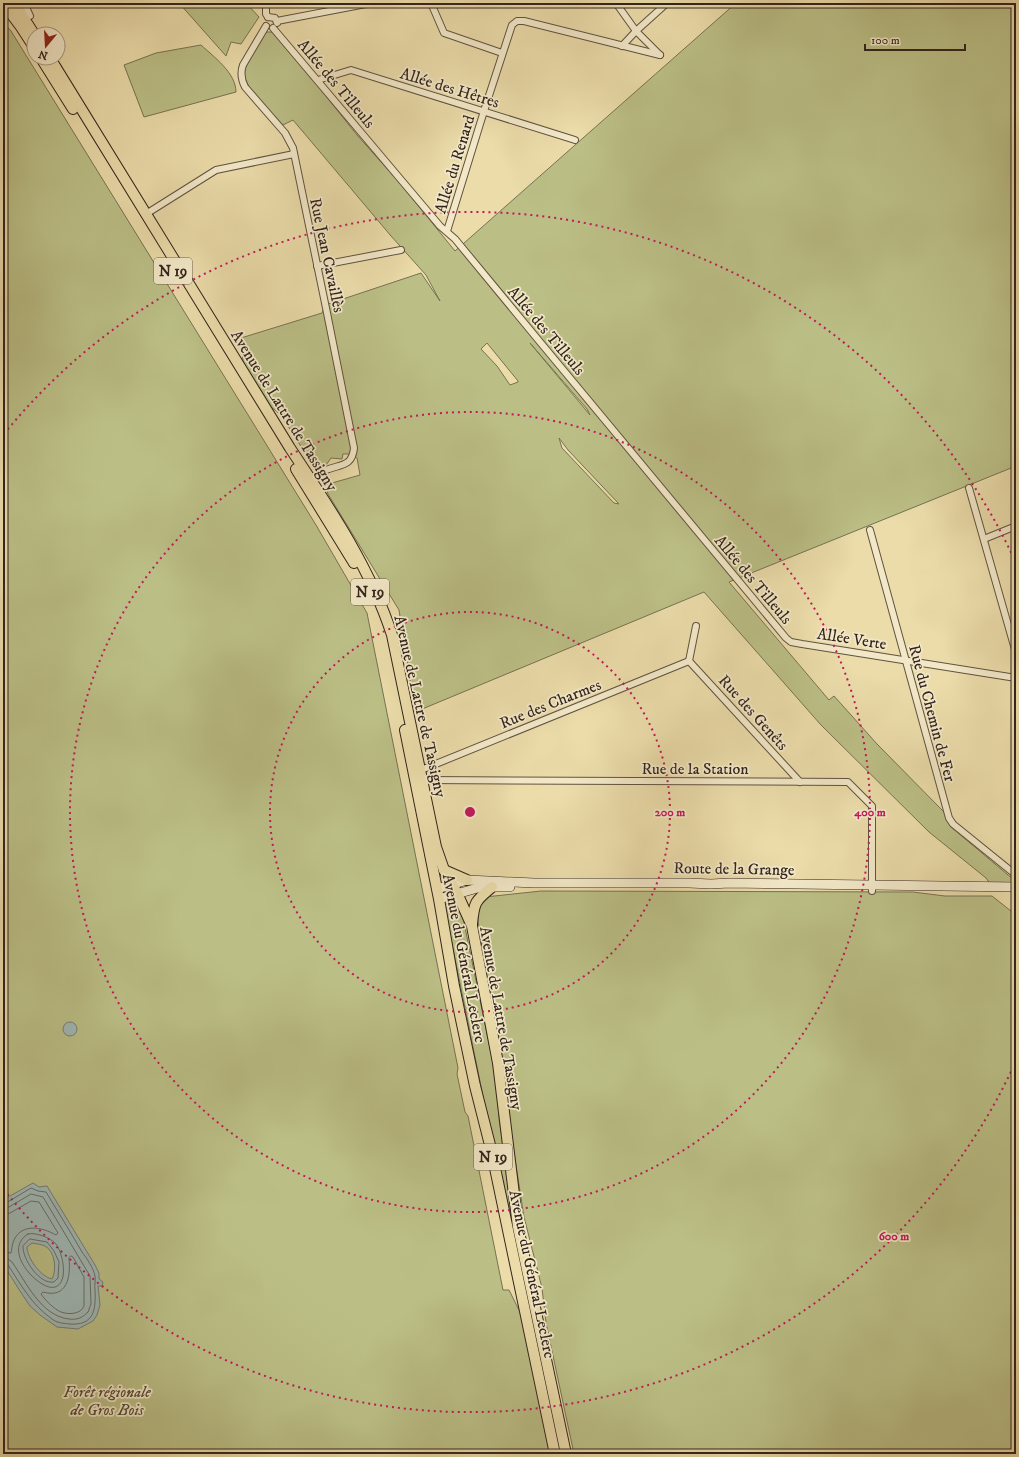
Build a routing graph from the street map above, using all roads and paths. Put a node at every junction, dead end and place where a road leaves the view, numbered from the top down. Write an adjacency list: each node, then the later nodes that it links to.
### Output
1 (3, 3): 16 (main road)
2 (14, 3): 12 (main road)
3 (24, 3): 9 (street)
4 (266, 3): 10 (street)
5 (370, 3): 11 (street)
6 (431, 3): 18 (street)
7 (616, 3): 15 (street)
8 (668, 3): 15 (street)
9 (30, 16)
10 (268, 17): 11 (street); 13 (street)
11 (277, 21): 14 (street)
12 (29, 26)
13 (266, 26): 14 (street); 24 (street, Rue Jean Cavaillès)
14 (273, 28): 21 (street, Allée des Tilleuls)
15 (636, 31): 17 (street); 17 (street)
16 (26, 34)
17 (622, 46): 18 (street, Allée du Renard)
18 (502, 53): 22 (street, Allée du Renard)
19 (46, 66): 29 (main road, N 19)
20 (55, 66): 25 (main road, Avenue de Lattre de Tassigny / N 19)
21 (318, 80): 22 (street, Allée des Hêtres); 26 (street, Allée des Tilleuls)
22 (484, 111): 23 (street, Allée des Hêtres); 26 (street, Allée du Renard)
23 (575, 140)
24 (294, 154): 25 (street); 28 (street, Rue Jean Cavaillès)
25 (146, 214): 29 (main road, Avenue de Lattre de Tassigny / N 19)
26 (447, 231): 36 (street, Allée des Tilleuls)
27 (401, 250): 28 (street)
28 (317, 266): 29 (street, Rue Jean Cavaillès)
29 (308, 481): 41 (main road, Avenue de Lattre de Tassigny / N 19); 51 (main road, Avenue du Général Leclerc / N 19)
30 (969, 488): 33 (street)
31 (1016, 526): 33 (street)
32 (870, 530): 38 (street, Rue du Chemin de Fer)
33 (984, 539): 35 (street)
34 (696, 626): 39 (street)
35 (1015, 642): 37 (street)
36 (802, 644): 38 (street, Allée Verte)
37 (1016, 653)
38 (906, 659): 40 (street, Allée Verte); 45 (street, Rue du Chemin de Fer)
39 (689, 661): 41 (street, Rue des Charmes); 43 (street, Rue des Genêts)
40 (1016, 678)
41 (421, 770): 42 (main road, Avenue de Lattre de Tassigny / N 19)
42 (423, 780): 43 (street, Rue de la Station); 44 (main road, Avenue de Lattre de Tassigny / N 19)
43 (800, 782): 50 (street, Rue de la Station)
44 (444, 870): 46 (main road); 47 (main road, Avenue de Lattre de Tassigny / N 19)
45 (1016, 875)
46 (467, 880): 47 (main road, Route de la Grange); 48 (main road, Route de la Grange)
47 (451, 884): 51 (main road, Route de la Grange); 53 (main road, Avenue de Lattre de Tassigny / N 19)
48 (492, 884): 50 (main road, Route de la Grange); 53 (main road, Route de la Grange); 55 (main road)
49 (1016, 887): 50 (main road, Route de la Grange)
50 (872, 888): 52 (main road, Route de la Grange)
51 (437, 889): 54 (main road, Avenue du Général Leclerc / N 19)
52 (1016, 890)
53 (457, 893): 54 (main road, Route de la Grange); 55 (main road, Avenue de Lattre de Tassigny / N 19)
54 (439, 899): 56 (main road, Avenue du Général Leclerc / N 19)
55 (472, 926): 57 (main road, Avenue de Lattre de Tassigny / N 19)
56 (555, 1454)
57 (566, 1454)

